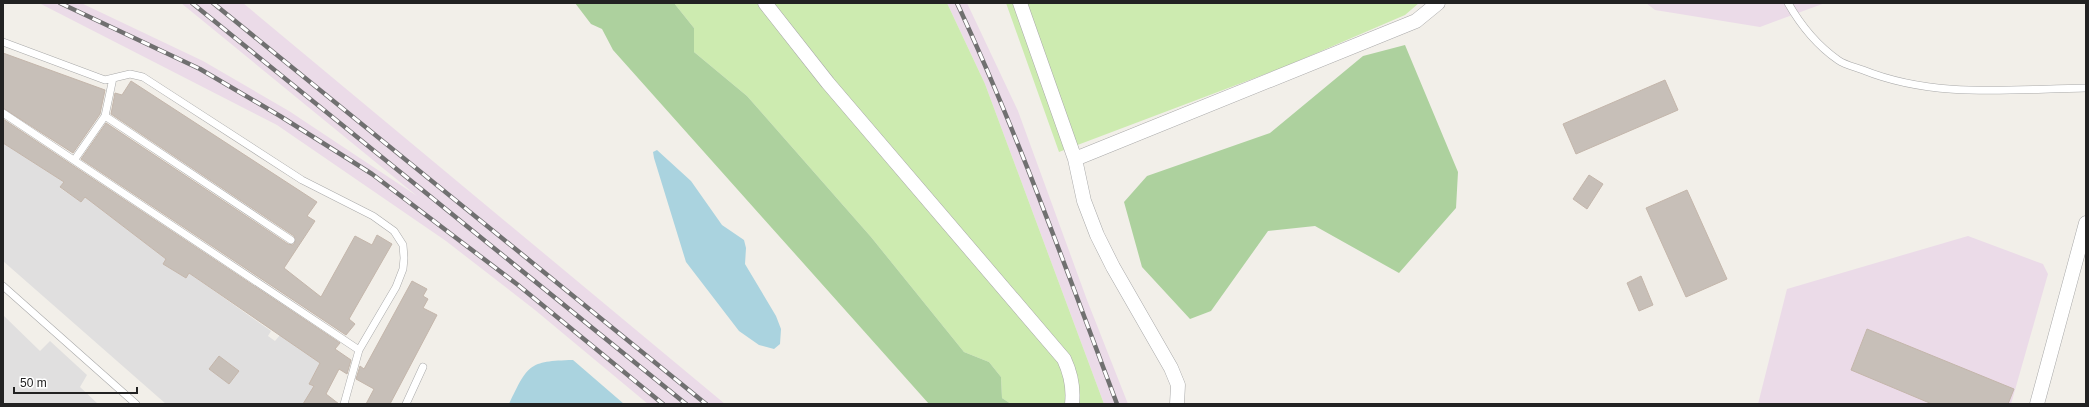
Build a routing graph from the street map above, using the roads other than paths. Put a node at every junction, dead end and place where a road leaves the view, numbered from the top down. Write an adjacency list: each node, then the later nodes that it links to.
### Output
1 (765, 3): 20 (street)
2 (1020, 3): 11 (street)
3 (1438, 3): 11 (street)
4 (1788, 3): 7 (lane)
5 (3, 42): 6 (lane)
6 (113, 78): 9 (lane); 15 (lane)
7 (2086, 88)
8 (3, 113): 10 (lane)
9 (104, 116): 10 (lane); 13 (lane)
10 (75, 159): 15 (lane)
11 (1075, 159): 21 (street)
12 (2086, 223): 22 (street)
13 (291, 240)
14 (3, 286): 17 (lane)
15 (359, 350): 18 (lane)
16 (423, 366): 19 (lane)
17 (136, 404)
18 (344, 404)
19 (406, 404)
20 (1072, 404)
21 (1177, 404)
22 (2037, 404)

